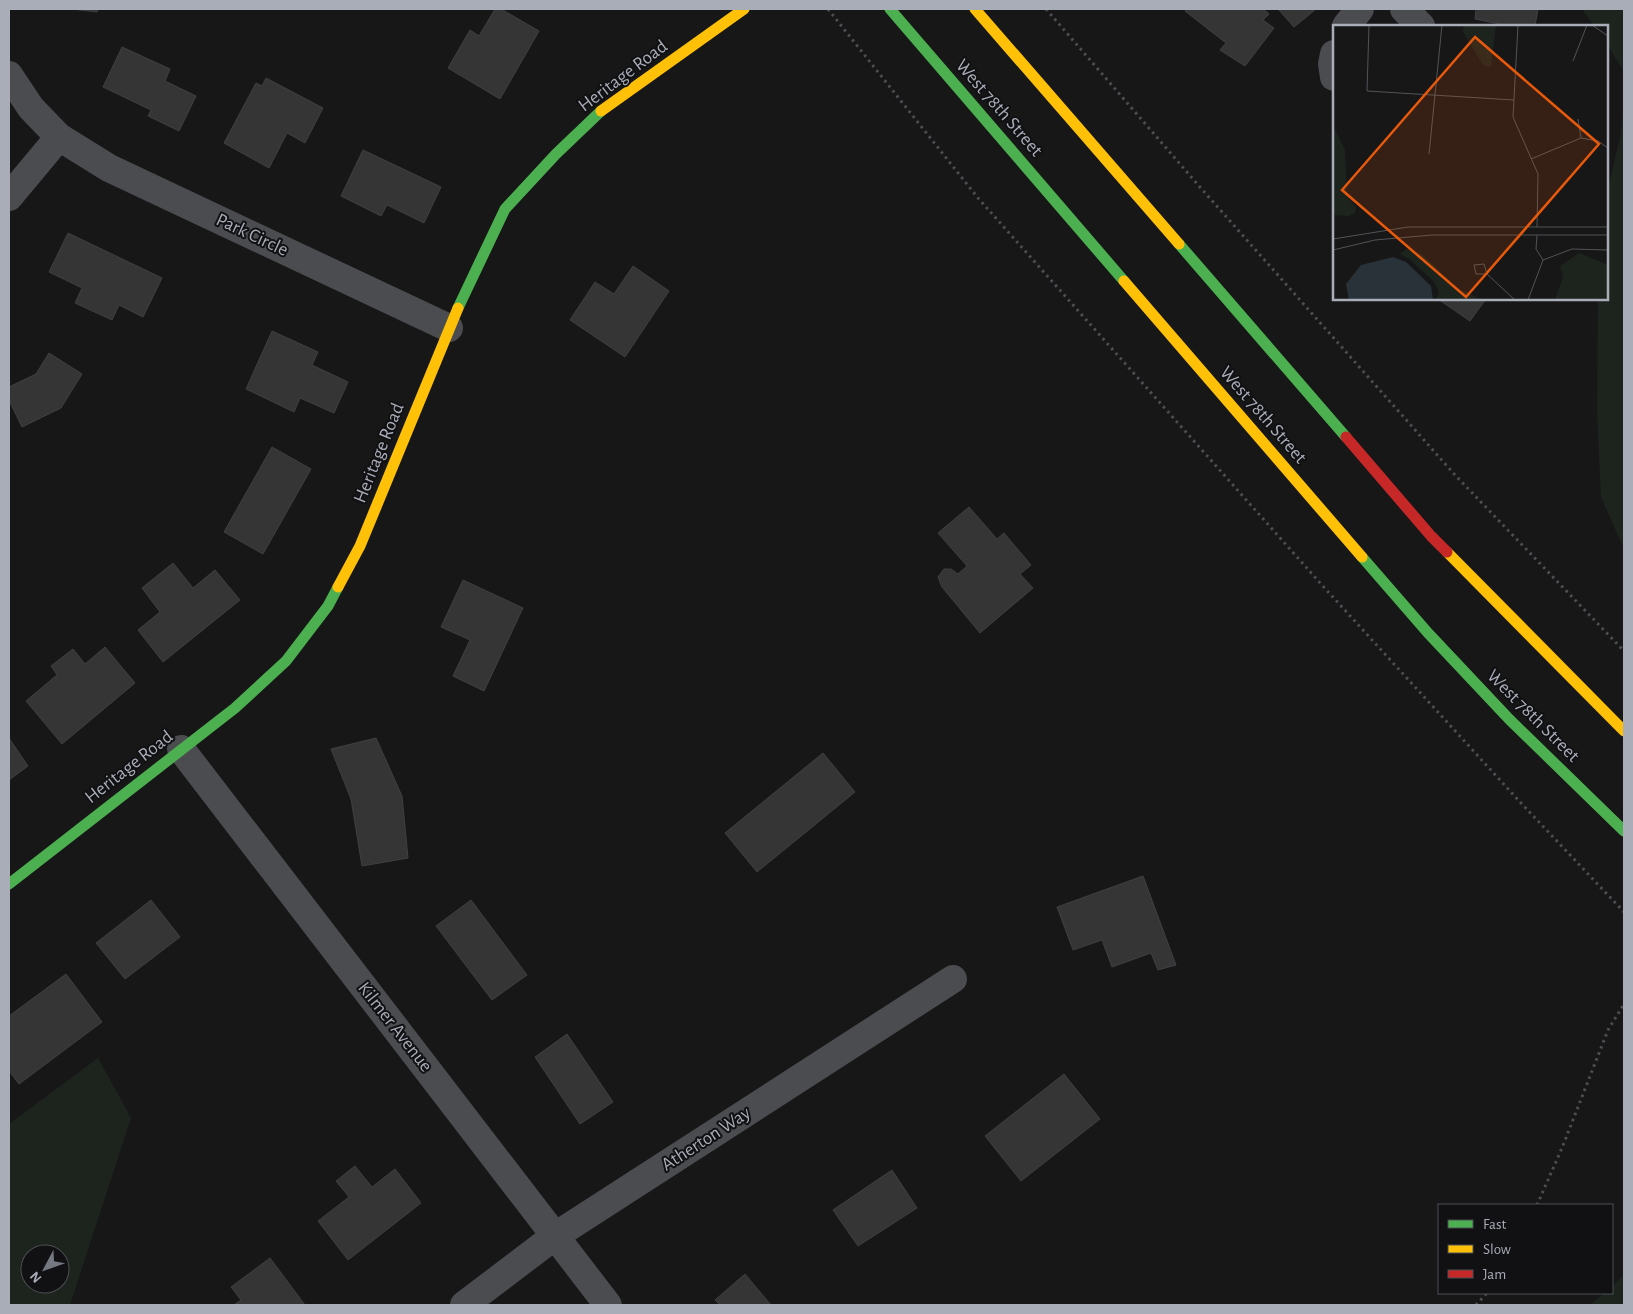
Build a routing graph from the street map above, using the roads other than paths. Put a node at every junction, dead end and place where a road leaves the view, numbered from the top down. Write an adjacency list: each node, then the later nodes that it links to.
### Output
1 (744, 9): 11 (main road, Heritage Road)
2 (890, 9): 14 (main road, West 78th Street)
3 (975, 9): 12 (main road)
4 (1360, 9): 6 (street)
5 (1404, 9): 7 (street)
6 (1347, 25)
7 (1421, 25)
8 (9, 75): 9 (street, Park Circle)
9 (59, 137): 10 (street); 11 (street, Park Circle)
10 (9, 197)
11 (449, 328): 13 (main road, Heritage Road)
12 (1624, 731)
13 (181, 749): 15 (main road, Heritage Road); 17 (street, Kilmer Avenue)
14 (1624, 831)
15 (9, 884)
16 (953, 979): 17 (street, Atherton Way)
17 (555, 1236): 18 (street, Atherton Way); 19 (street, Kilmer Avenue)
18 (464, 1305)
19 (608, 1305)

